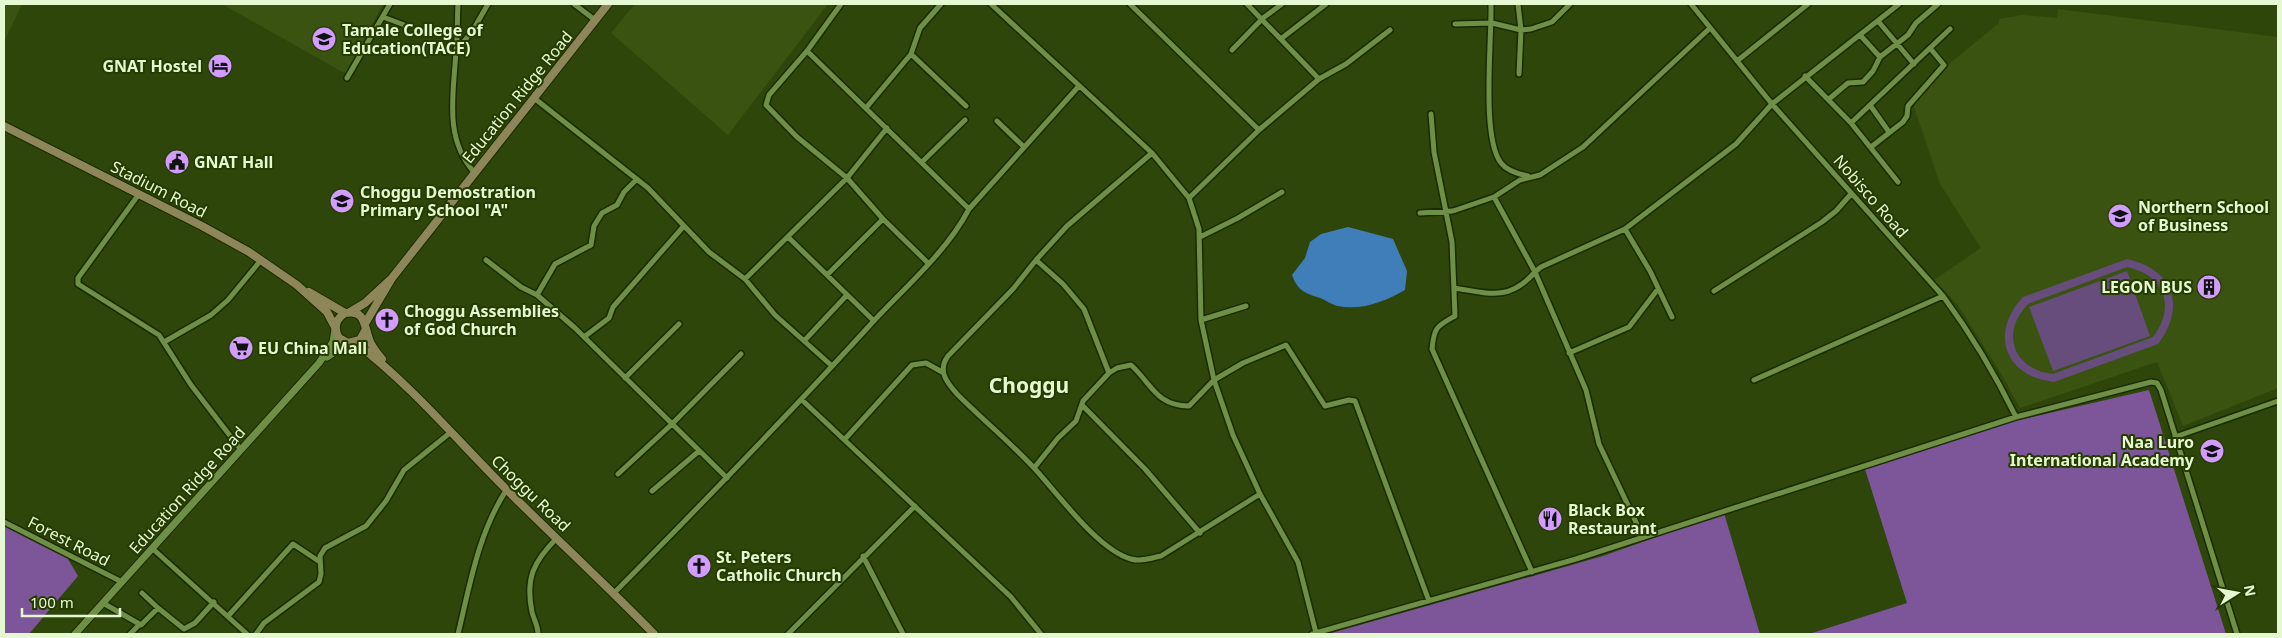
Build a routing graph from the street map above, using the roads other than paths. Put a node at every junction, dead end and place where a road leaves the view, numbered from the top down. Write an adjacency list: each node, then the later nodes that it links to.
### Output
1 (390, 4): 22 (street)
2 (458, 4): 37 (street)
3 (488, 4): 37 (street)
4 (574, 4): 24 (street)
5 (608, 4): 24 (main road, Education Ridge Road)
6 (841, 4): 39 (street)
7 (941, 4): 40 (street)
8 (991, 4): 48 (street)
9 (1130, 4): 61 (street)
10 (1247, 4): 23 (street)
11 (1282, 4): 23 (street)
12 (1326, 4): 34 (street)
13 (1491, 4): 26 (street)
14 (1518, 4): 32 (street)
15 (1570, 4): 32 (street)
16 (1691, 4): 29 (street, Nobisco Road)
17 (1808, 4): 42 (street)
18 (1899, 4): 25 (street)
19 (1927, 4): 21 (street)
20 (1938, 4): 21 (street)
21 (1932, 10): 35 (street)
22 (383, 16): 28 (street); 46 (street)
23 (1263, 18): 34 (street); 38 (street)
24 (595, 20): 49 (main road, Education Ridge Road)
25 (1878, 21): 33 (street); 35 (street)
26 (1492, 23): 27 (street); 32 (street); 68 (street)
27 (1455, 24)
28 (407, 26)
29 (1710, 28): 42 (street, Nobisco Road); 68 (street)
30 (1950, 29): 36 (street)
31 (1390, 30): 47 (street)
32 (1521, 30): 44 (street)
33 (1860, 35): 41 (street); 45 (street)
34 (1282, 38): 47 (street)
35 (1897, 43): 41 (street); 43 (street)
36 (1930, 48): 43 (street); 62 (street)
37 (456, 50): 67 (street)
38 (1232, 50)
39 (807, 51): 54 (street); 69 (street)
40 (911, 54): 53 (street); 54 (street)
41 (1880, 57): 50 (street)
42 (1737, 60): 51 (street, Nobisco Road)
43 (1914, 64): 52 (street)
44 (1519, 74)
45 (1806, 76): 50 (street); 51 (street)
46 (347, 78)
47 (1319, 79): 61 (street)
48 (1079, 86): 63 (street); 65 (street)
49 (534, 98): 67 (main road, Education Ridge Road); 70 (street)
50 (1829, 99): 58 (street)
51 (1772, 104): 74 (street, Nobisco Road); 82 (street)
52 (1870, 105): 58 (street); 62 (street)
53 (966, 106)
54 (866, 108): 60 (street)
55 (1431, 114): 78 (street)
56 (965, 120): 66 (street)
57 (997, 122): 63 (street)
58 (1851, 123): 64 (street)
59 (4, 126): 73 (main road, Stadium Road)
60 (888, 128): 66 (street); 69 (street)
61 (1259, 130): 76 (street)
62 (1889, 132): 64 (street)
63 (1024, 147): 77 (street)
64 (1871, 147): 71 (street)
65 (1152, 153): 76 (street); 87 (street)
66 (922, 162): 77 (street)
67 (474, 172): 91 (main road, Education Ridge Road)
68 (1529, 177): 75 (street)
69 (847, 178): 80 (street); 84 (street)
70 (637, 179): 81 (street); 97 (street)
71 (1898, 182)
72 (1282, 192): 83 (street)
73 (139, 194): 85 (main road, Stadium Road); 110 (street, Stadium Road)
74 (1851, 194): 96 (street); 99 (street, Nobisco Road)
75 (1494, 197): 78 (street); 89 (street)
76 (1189, 198): 83 (street)
77 (969, 209): 88 (street)
78 (1447, 211): 79 (street); 94 (street)
79 (1420, 213)
80 (883, 219): 88 (street); 90 (street)
81 (683, 227): 92 (street); 108 (street)
82 (1626, 230): 89 (street); 95 (street)
83 (1200, 236): 103 (street)
84 (788, 237): 90 (street); 92 (street)
85 (261, 260): 93 (main road, Stadium Road); 110 (street)
86 (486, 260): 97 (street)
87 (1036, 260): 117 (street); 118 (street)
88 (928, 263): 104 (street)
89 (1535, 272): 94 (street); 112 (street)
90 (827, 275): 98 (street)
91 (392, 278): 101 (main road, Education Ridge Road); 106 (main road, Education Ridge Road)
92 (745, 279): 109 (street)
93 (297, 285): 101 (main road, Stadium Road); 107 (main road, Stadium Road)
94 (1454, 288): 146 (street)
95 (1658, 289): 102 (street); 112 (street)
96 (1714, 291)
97 (537, 295): 108 (street)
98 (847, 295): 104 (street); 109 (street)
99 (1943, 296): 121 (street); 125 (street, Nobisco Road)
100 (1246, 306): 103 (street)
101 (348, 313): 106 (main road); 107 (main road)
102 (1672, 316)
103 (1201, 320): 120 (street)
104 (874, 321): 115 (street)
105 (678, 324): 119 (street)
106 (366, 326): 111 (main road); 116 (main road, Choggu Road)
107 (336, 328): 111 (main road); 114 (street, Education Ridge Road)
108 (584, 337): 119 (street)
109 (804, 341): 115 (street)
110 (164, 342): 130 (street)
111 (352, 343): 114 (street, Education Ridge Road); 116 (main road, Choggu Road)
112 (1569, 353): 142 (street)
113 (742, 354): 126 (street)
114 (319, 363): 130 (street, Education Ridge Road)
115 (832, 366): 122 (street)
116 (390, 371): 127 (main road, Choggu Road)
117 (942, 372): 129 (street); 132 (street)
118 (1108, 373): 120 (street); 124 (street)
119 (625, 378): 126 (street)
120 (1214, 380): 137 (street); 150 (street)
121 (1754, 380)
122 (802, 400): 129 (street); 134 (street)
123 (2278, 401): 128 (street)
124 (1082, 405): 132 (street); 140 (street)
125 (2016, 417): 128 (street); 142 (street)
126 (672, 424): 131 (street); 133 (street)
127 (450, 432): 135 (main road, Choggu Road); 145 (street)
128 (2175, 437): 167 (street)
129 (844, 439): 138 (street)
130 (241, 450): 143 (street, Education Ridge Road)
131 (699, 451): 134 (street); 136 (street)
132 (1034, 468): 140 (street)
133 (618, 474)
134 (727, 478): 149 (street)
135 (507, 489): 141 (main road, Choggu Road); 160 (street)
136 (652, 491)
137 (1260, 494): 140 (street); 166 (street)
138 (915, 506): 144 (street); 165 (street)
139 (4, 522): 147 (street, Forest Road)
140 (1200, 533)
141 (558, 537): 149 (main road, Choggu Road); 161 (street)
142 (1643, 537): 146 (street)
143 (153, 548): 147 (street, Education Ridge Road); 151 (street)
144 (863, 556): 163 (street); 164 (street)
145 (320, 562): 154 (street); 159 (street)
146 (1532, 572): 150 (street)
147 (122, 582): 152 (street, Education Ridge Road)
148 (142, 593): 153 (street)
149 (614, 594): 162 (main road, Choggu Road)
150 (1429, 601): 166 (street)
151 (214, 602): 153 (street); 154 (street)
152 (103, 603): 155 (street); 156 (street, Education Ridge Road)
153 (158, 608): 155 (street)
154 (229, 615): 158 (street)
155 (139, 625): 157 (street)
156 (75, 634)
157 (130, 634)
158 (247, 634)
159 (256, 634)
160 (458, 634)
161 (538, 634)
162 (654, 634)
163 (788, 634)
164 (903, 634)
165 (1041, 634)
166 (1314, 634)
167 (2237, 634)

